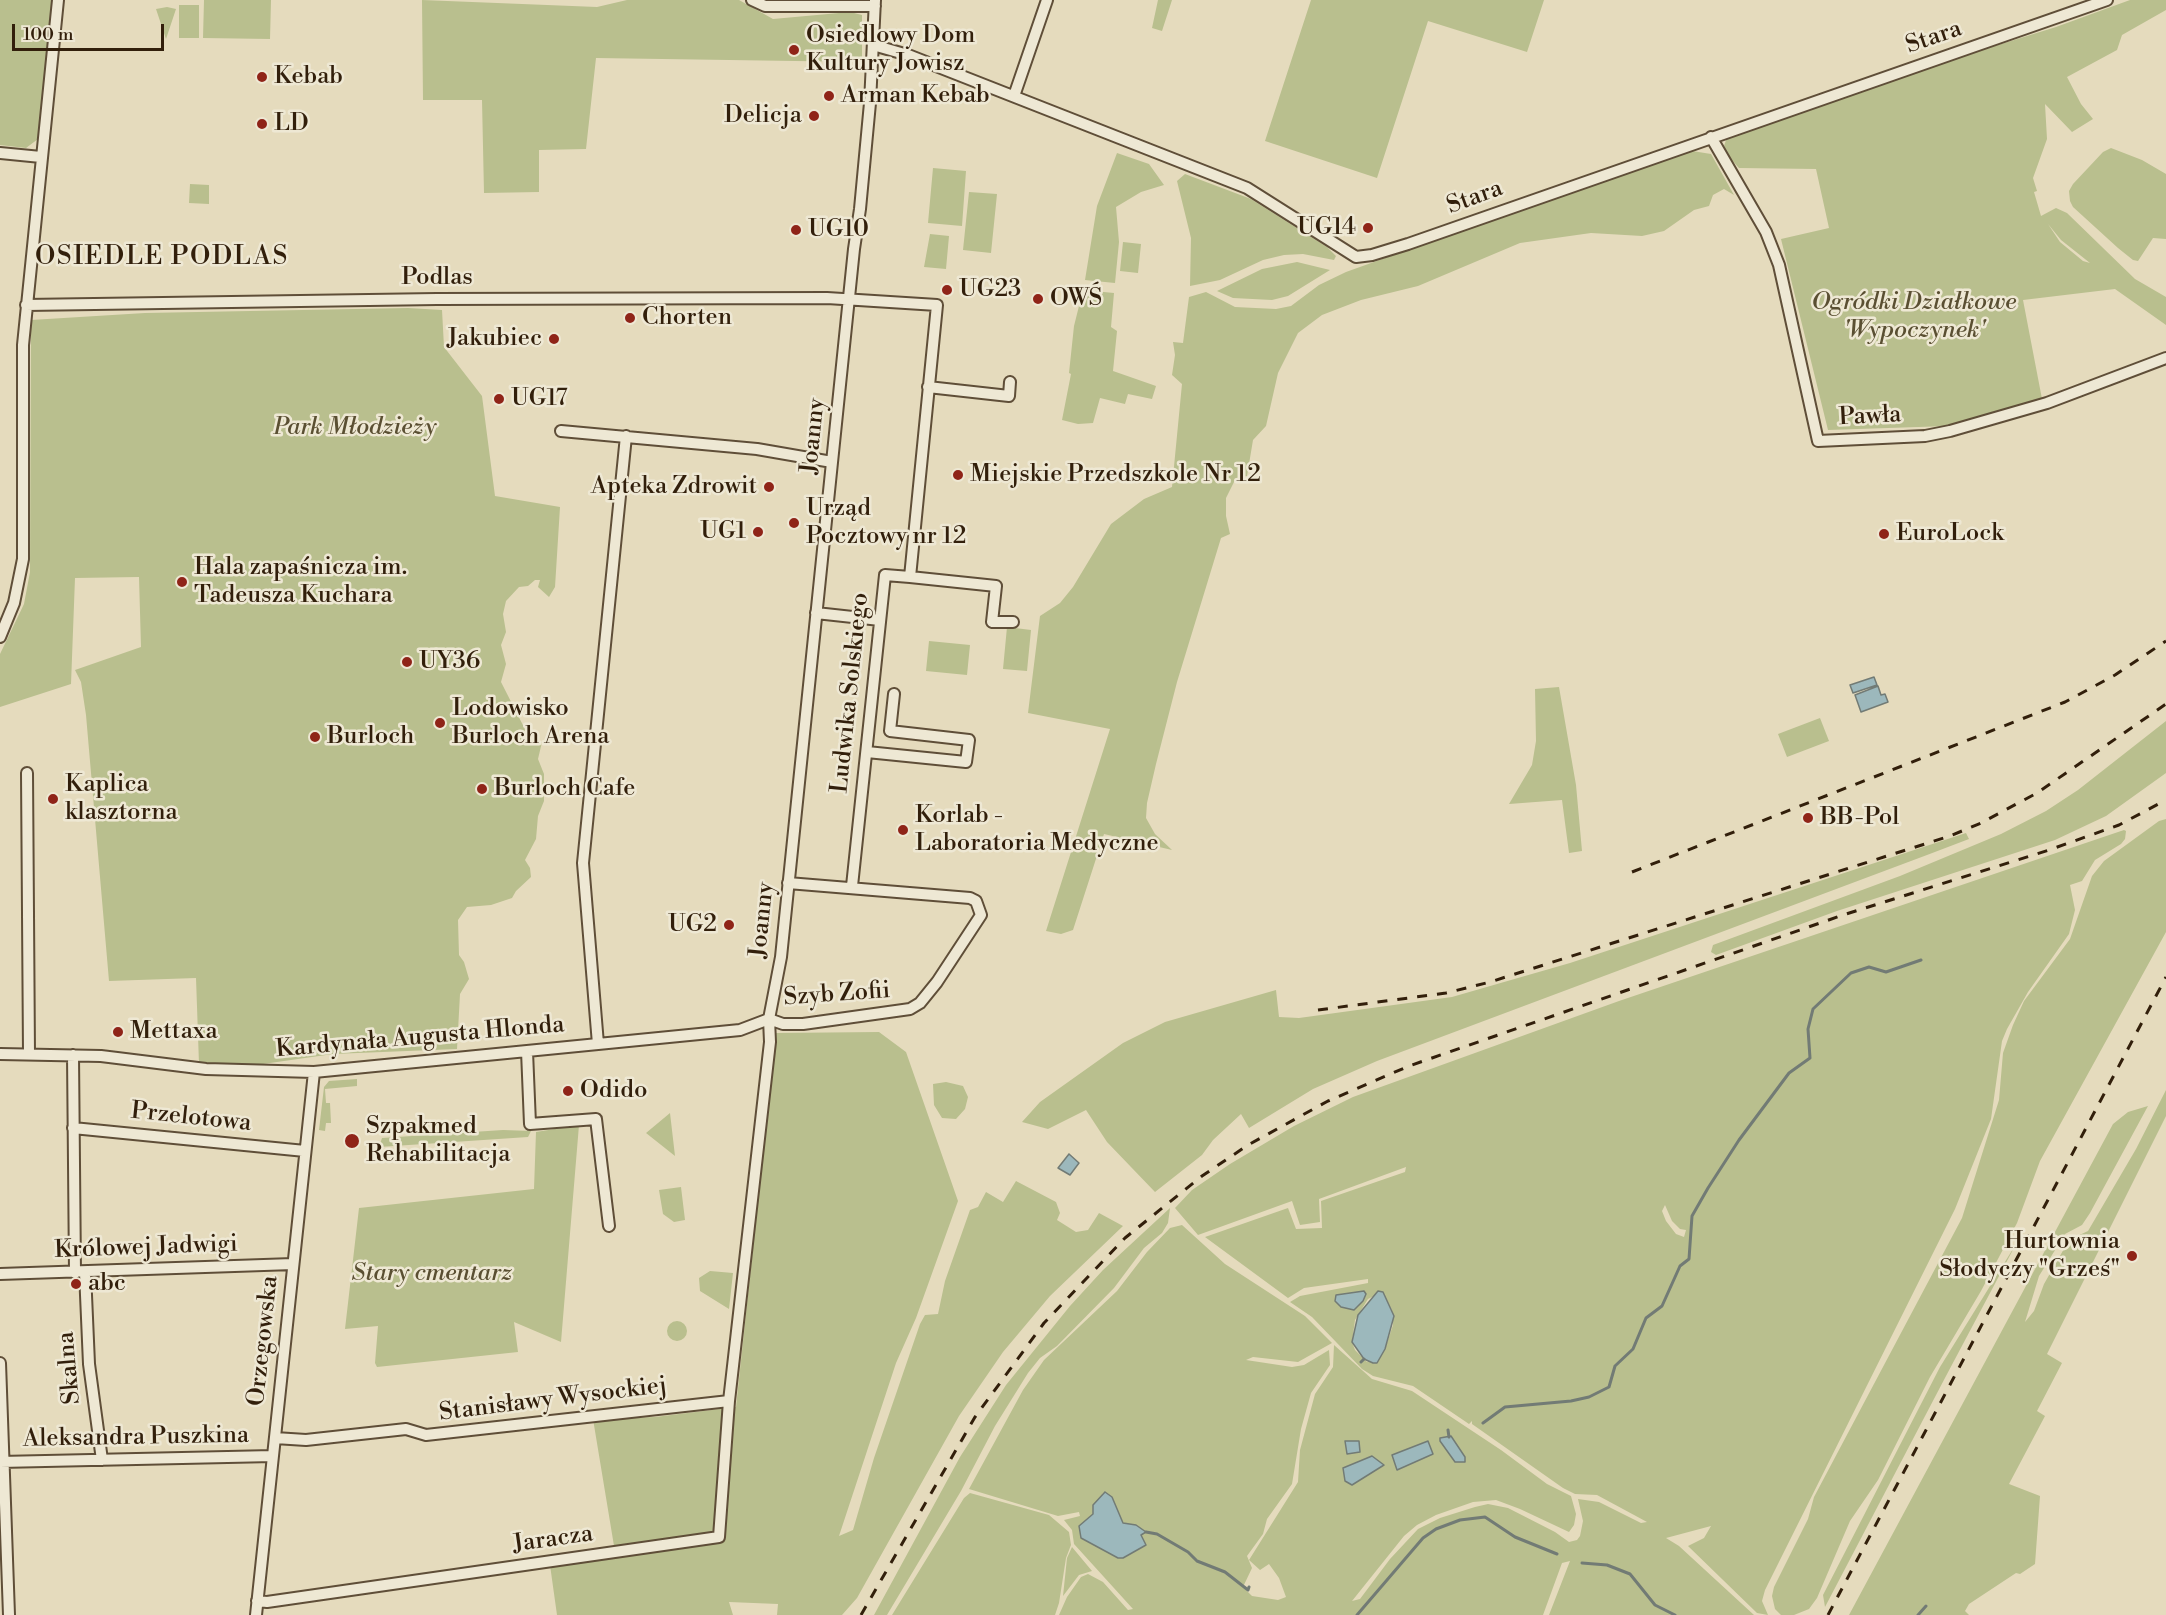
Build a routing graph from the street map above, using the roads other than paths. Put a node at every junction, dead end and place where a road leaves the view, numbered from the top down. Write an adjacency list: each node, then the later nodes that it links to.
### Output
1 (58, 0): 10 (street)
2 (752, 0): 5 (street)
3 (1047, 0): 7 (street)
4 (2107, 0): 8 (street, Stara)
5 (875, 3): 6 (street, Joanny)
6 (873, 45): 7 (street, Stara); 11 (street, Joanny)
7 (1014, 96): 8 (street, Stara)
8 (1711, 137): 13 (street, Pawła)
9 (0, 153): 10 (street)
10 (41, 157): 12 (street)
11 (849, 299): 12 (street, Podlas); 15 (street); 18 (street, Joanny)
12 (26, 305): 23 (street)
13 (2166, 358)
14 (1010, 382): 15 (street)
15 (928, 387): 19 (street)
16 (561, 431): 17 (street)
17 (626, 436): 18 (street); 30 (street)
18 (832, 462): 20 (street, Joanny)
19 (910, 578): 21 (street, Ludwika Solskiego); 22 (street)
20 (816, 612): 21 (street); 27 (street, Joanny)
21 (880, 620): 25 (street, Ludwika Solskiego)
22 (1013, 622)
23 (0, 637)
24 (894, 694): 25 (street)
25 (867, 752): 28 (street, Ludwika Solskiego)
26 (27, 773): 33 (street)
27 (788, 883): 28 (street); 29 (street, Joanny)
28 (852, 886): 29 (street, Szyb Zofii)
29 (770, 1019): 30 (street, Kardynała Augusta Hlonda); 43 (street, Joanny)
30 (598, 1044): 31 (street, Kardynała Augusta Hlonda)
31 (527, 1051): 35 (street, Kardynała Augusta Hlonda); 38 (street)
32 (0, 1054): 33 (street, Kardynała Augusta Hlonda)
33 (29, 1054): 34 (street, Kardynała Augusta Hlonda)
34 (73, 1055): 35 (street, Kardynała Augusta Hlonda); 36 (street, Skalna)
35 (314, 1072): 37 (street, Orzegowska)
36 (73, 1128): 37 (street, Przelotowa); 40 (street, Skalna)
37 (305, 1151): 39 (street, Orzegowska)
38 (609, 1226)
39 (293, 1264): 40 (street, Królowej Jadwigi); 44 (street, Orzegowska)
40 (80, 1273): 41 (street, Królowej Jadwigi); 46 (street, Skalna)
41 (0, 1274)
42 (0, 1363): 47 (street)
43 (729, 1401): 44 (street, Stanisławy Wysockiej); 48 (street, Jaracza)
44 (275, 1438): 45 (street, Orzegowska)
45 (273, 1456): 46 (street, Aleksandra Puszkina); 48 (street, Orzegowska)
46 (102, 1460): 47 (street, Aleksandra Puszkina)
47 (2, 1462): 49 (street)
48 (257, 1601): 50 (street, Orzegowska)
49 (9, 1615)
50 (256, 1615)

